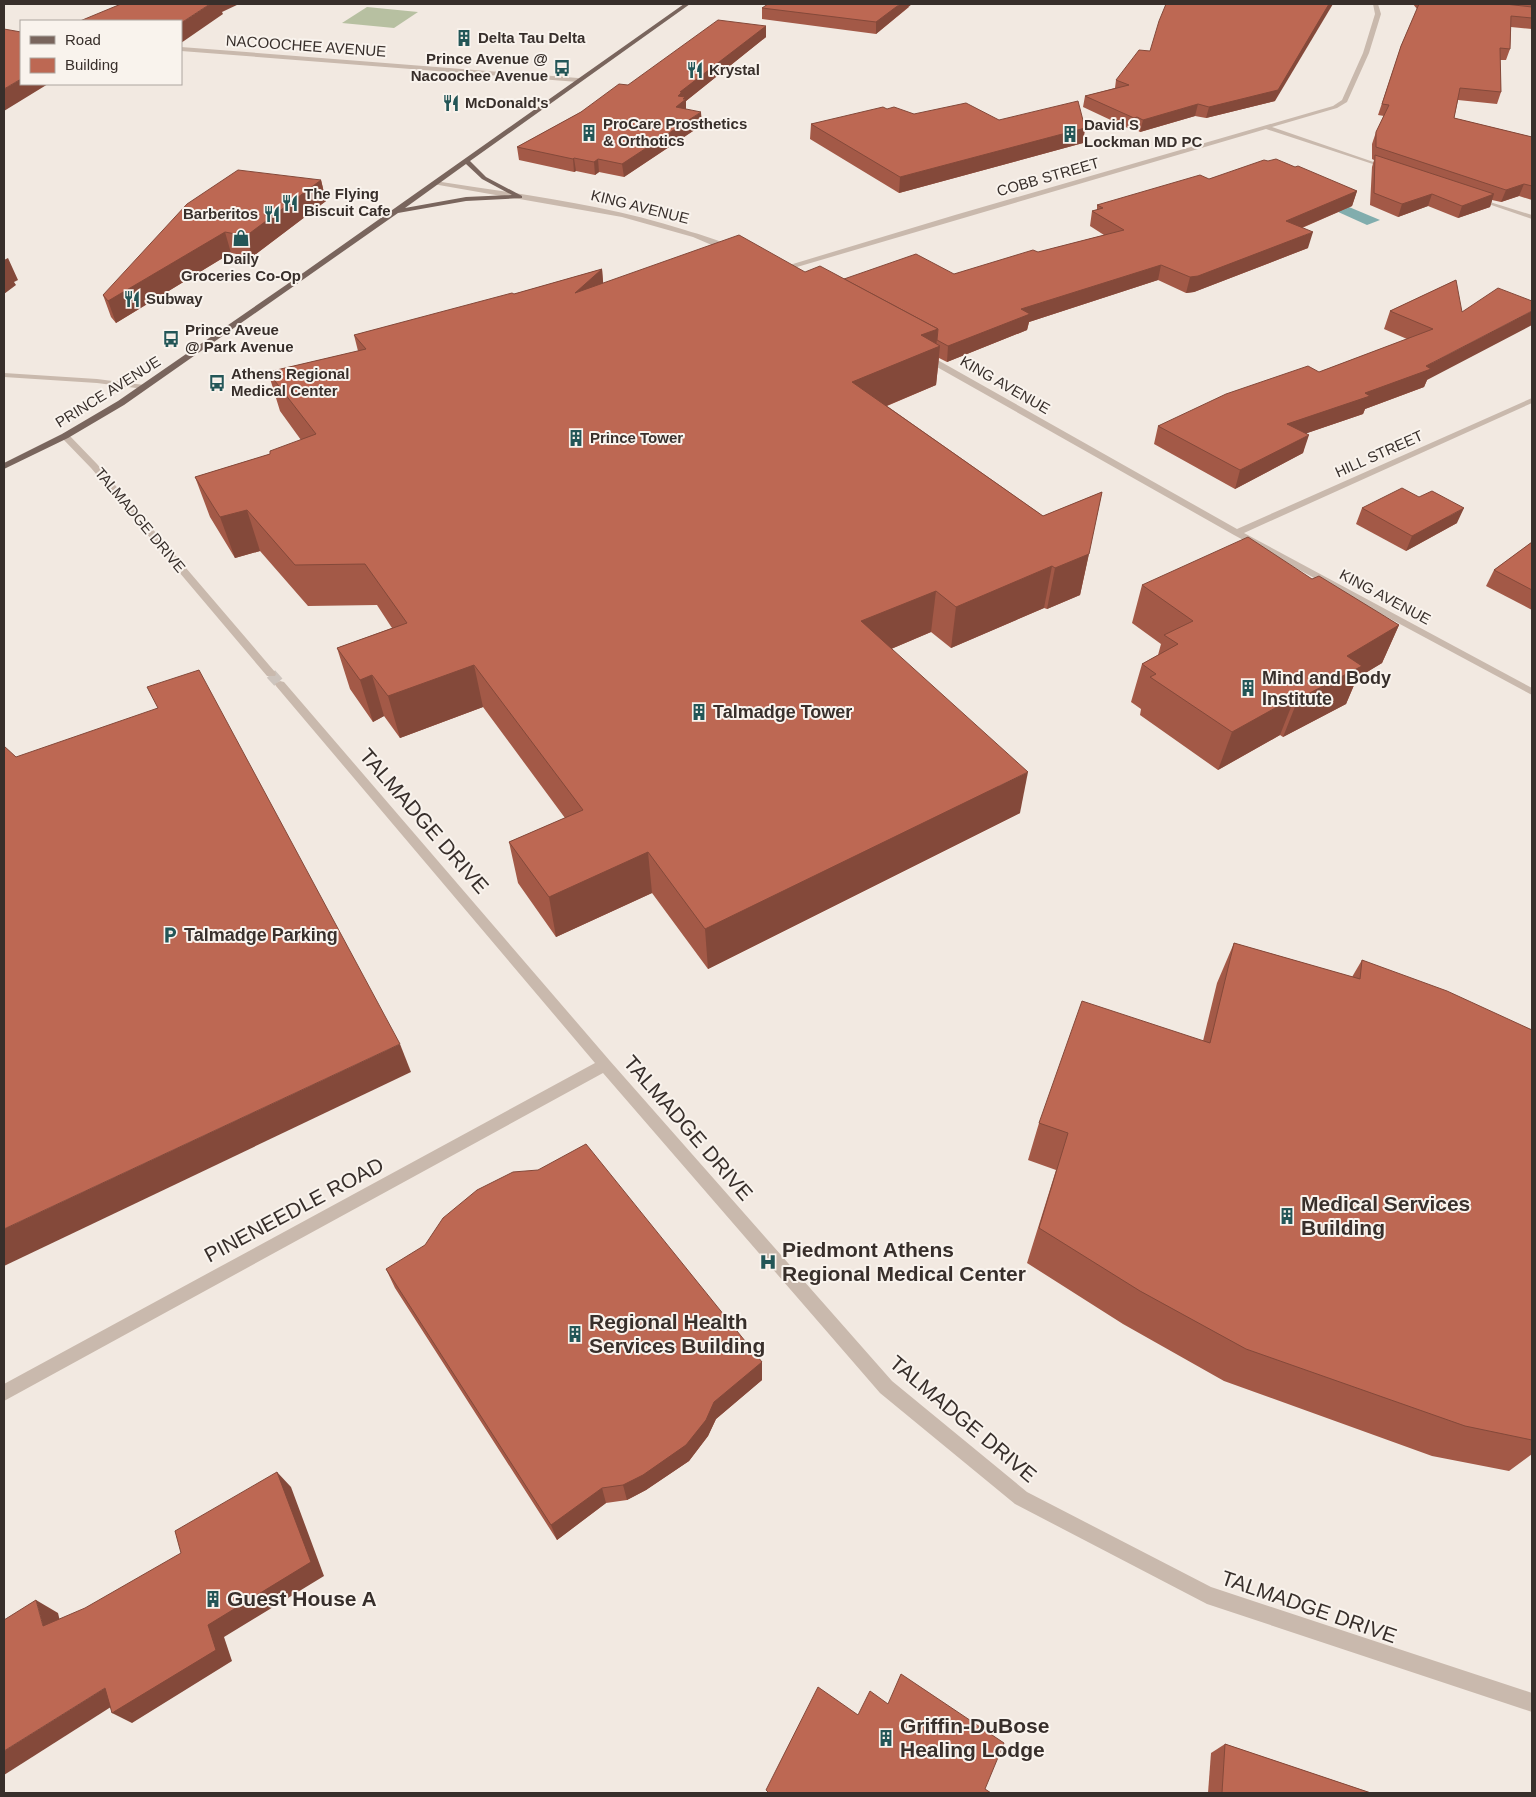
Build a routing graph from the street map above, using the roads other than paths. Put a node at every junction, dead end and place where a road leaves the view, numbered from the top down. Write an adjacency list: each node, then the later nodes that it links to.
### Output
1 (687, 4): 4 (main road, PRINCE AVENUE)
2 (1376, 4): 5 (street, COBB STREET)
3 (182, 49): 4 (street, NACOOCHEE AVENUE)
4 (578, 80): 6 (main road, PRINCE AVENUE)
5 (1268, 128): 7 (street); 14 (street, COBB STREET)
6 (466, 161): 8 (main road, PRINCE AVENUE); 10 (main road)
7 (1393, 170)
8 (435, 183): 10 (street, KING AVENUE); 11 (main road, PRINCE AVENUE)
9 (1467, 195): 12 (street)
10 (520, 196): 11 (main road); 13 (street, KING AVENUE)
11 (393, 212): 17 (main road, PRINCE AVENUE)
12 (1532, 217)
13 (743, 256)
14 (781, 277)
15 (916, 351): 21 (street, KING AVENUE)
16 (4, 375): 17 (street)
17 (144, 387): 19 (main road, PRINCE AVENUE)
18 (1532, 400): 21 (street, HILL STREET)
19 (65, 436): 20 (main road, PRINCE AVENUE); 23 (street, TALMADGE DRIVE)
20 (4, 466)
21 (1237, 533): 22 (street, KING AVENUE)
22 (1532, 692)
23 (605, 1065): 24 (street, PINENEEDLE ROAD); 25 (street, TALMADGE DRIVE)
24 (4, 1393)
25 (1532, 1703)

